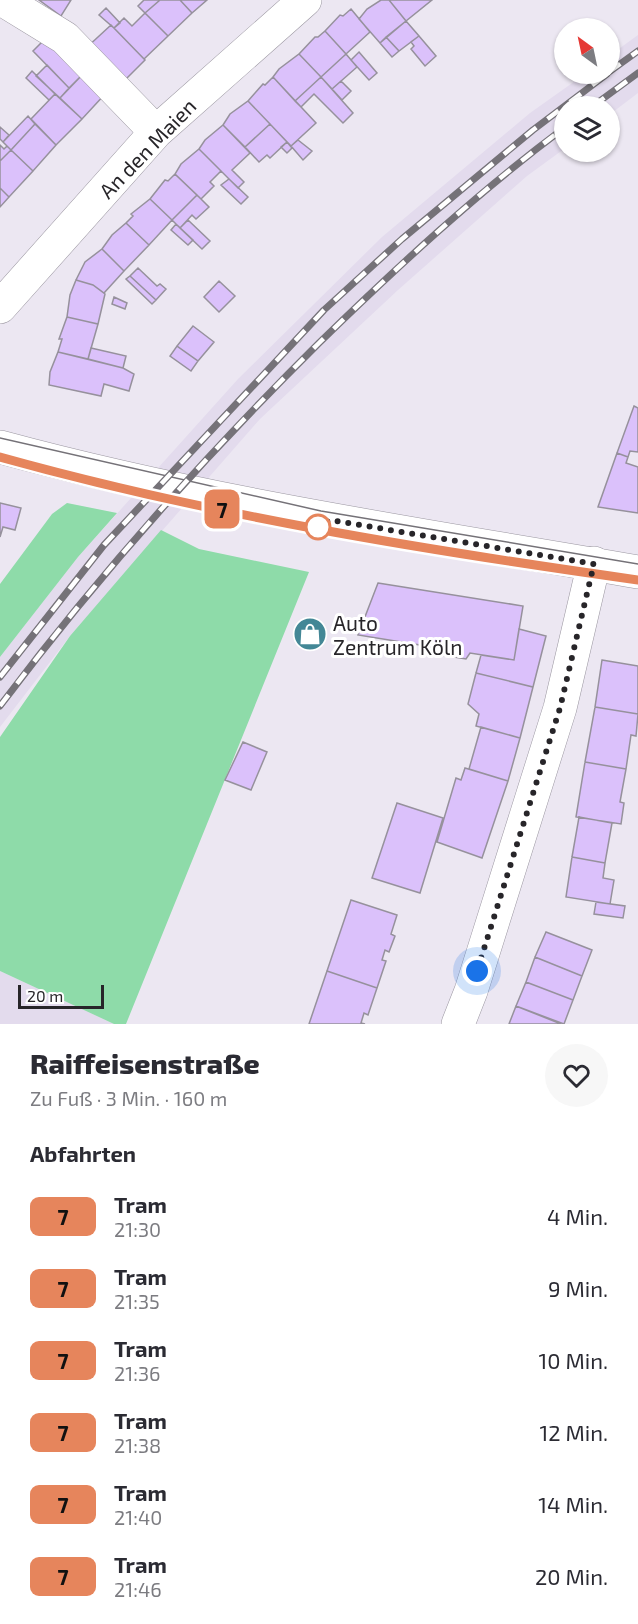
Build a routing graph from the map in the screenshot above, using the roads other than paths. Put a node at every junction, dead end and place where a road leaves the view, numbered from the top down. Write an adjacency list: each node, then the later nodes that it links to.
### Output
1 (3, 0): 3 (street)
2 (305, 0): 3 (street, An den Maien)
3 (156, 132): 4 (street, An den Maien)
4 (0, 307)
5 (0, 447): 6 (street)
6 (594, 564): 7 (street); 8 (street)
7 (638, 572)
8 (458, 1024)

